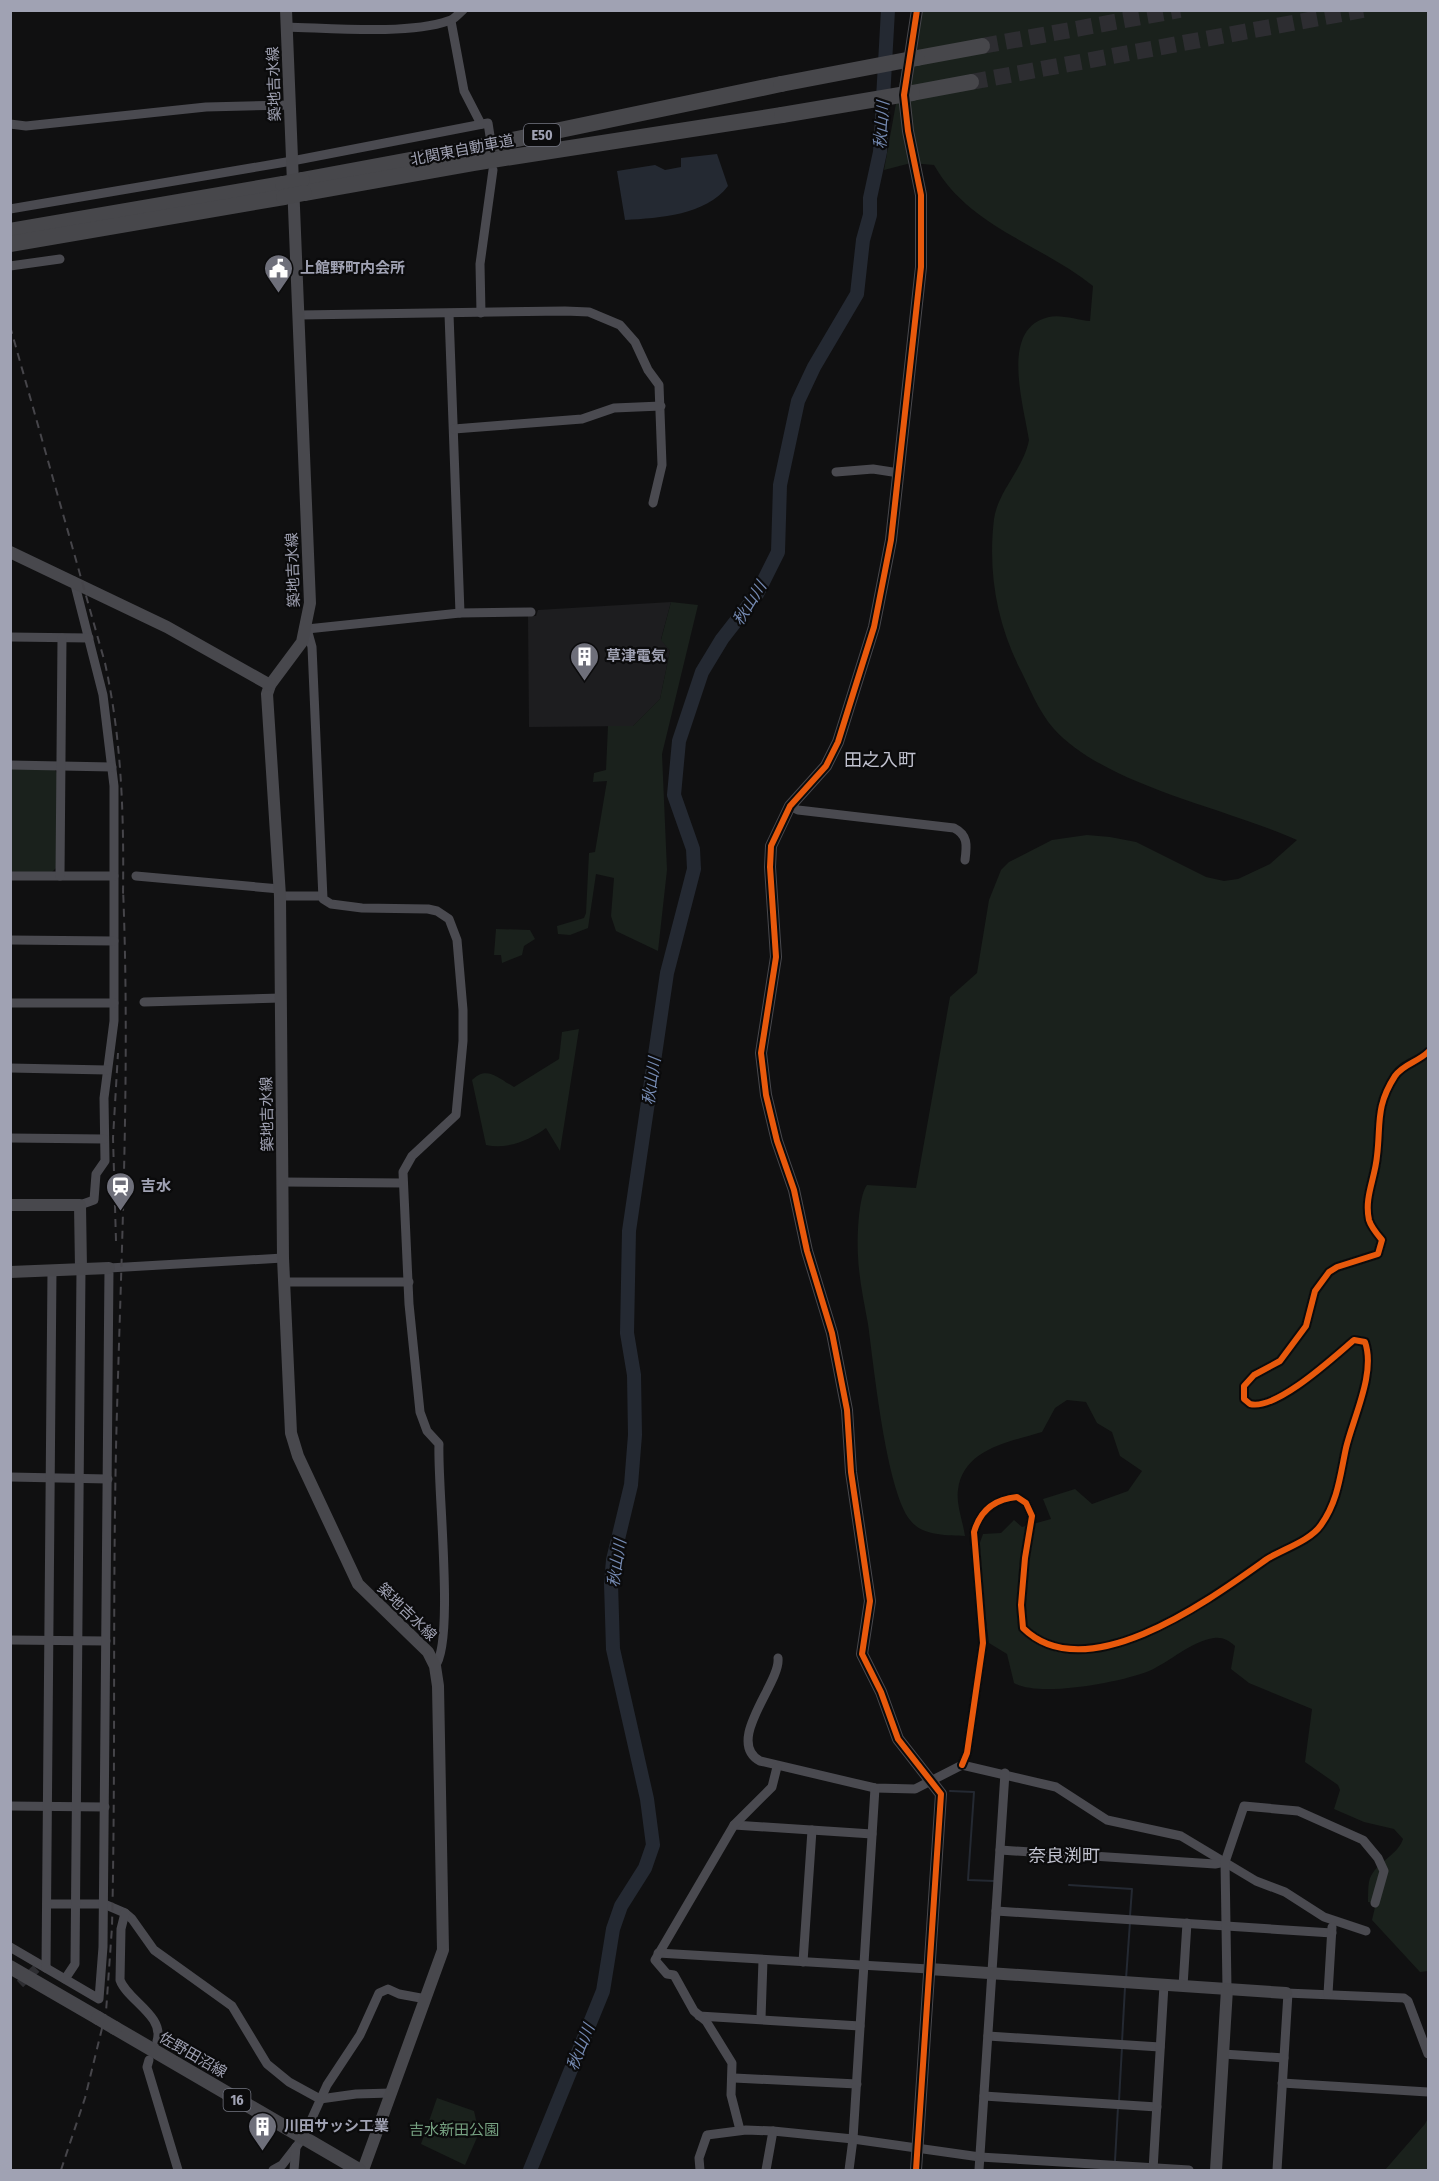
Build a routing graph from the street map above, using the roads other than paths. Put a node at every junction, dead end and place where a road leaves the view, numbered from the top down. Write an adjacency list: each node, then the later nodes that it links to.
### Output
1 (286, 10): 5 (street, 築地吉水線)
2 (463, 10): 4 (street)
3 (917, 10): 27 (street)
4 (451, 21): 5 (street); 10 (street)
5 (286, 27): 8 (street, 築地吉水線)
6 (982, 46): 14 (highway, 北関東自動車道 / E50, bridge)
7 (971, 82): 14 (highway, 北関東自動車道 / E50, bridge)
8 (290, 105): 9 (street); 12 (street, 築地吉水線)
9 (10, 124)
10 (481, 124): 11 (street); 12 (street)
11 (490, 136)
12 (292, 161): 16 (street); 23 (street, 築地吉水線)
13 (493, 170): 21 (street)
14 (303, 187): 15 (highway, 北関東自動車道 / E50, bridge)
15 (283, 190): 17 (highway, 北関東自動車道 / E50); 18 (highway, 北関東自動車道 / E50)
16 (10, 209)
17 (10, 231)
18 (10, 244)
19 (60, 259): 20 (street)
20 (10, 266)
21 (481, 313): 22 (street); 24 (street)
22 (449, 314): 23 (street); 25 (street)
23 (300, 315): 33 (street, 築地吉水線)
24 (661, 406): 25 (street); 28 (street)
25 (453, 429): 32 (street)
26 (836, 472): 27 (street)
27 (899, 473): 41 (street)
28 (653, 503)
29 (10, 552): 30 (street)
30 (74, 581): 36 (street); 37 (street)
31 (531, 612): 32 (street)
32 (460, 613): 33 (street)
33 (307, 629): 37 (street, 築地吉水線); 48 (street)
34 (10, 637): 35 (street)
35 (62, 638): 36 (street); 39 (street)
36 (89, 638): 40 (street)
37 (270, 685): 47 (street, 築地吉水線)
38 (10, 765): 39 (street)
39 (60, 766): 40 (street); 44 (street)
40 (112, 767): 45 (street)
41 (790, 806): 42 (street); 84 (street)
42 (965, 860)
43 (10, 876): 44 (street)
44 (60, 876): 45 (street)
45 (114, 876): 50 (street)
46 (136, 876): 47 (street)
47 (280, 893): 48 (street); 51 (street, 築地吉水線)
48 (321, 896): 61 (street)
49 (10, 940): 50 (street)
50 (114, 941): 54 (street)
51 (281, 998): 52 (street); 60 (street, 築地吉水線)
52 (144, 1002)
53 (10, 1003): 54 (street)
54 (114, 1004): 57 (street)
55 (1428, 1052): 81 (street)
56 (10, 1068): 57 (street)
57 (107, 1070): 59 (street)
58 (10, 1138): 59 (street)
59 (104, 1139): 63 (street)
60 (283, 1182): 61 (street); 64 (street, 築地吉水線)
61 (403, 1183): 70 (street)
62 (10, 1205): 63 (street)
63 (80, 1205): 66 (street)
64 (283, 1258): 65 (street); 69 (street, 築地吉水線)
65 (109, 1268): 66 (street); 74 (street)
66 (81, 1269): 67 (street); 73 (street)
67 (52, 1270): 68 (street); 72 (street)
68 (10, 1272)
69 (284, 1282): 70 (street); 80 (street, 築地吉水線)
70 (409, 1282): 80 (street)
71 (10, 1477): 72 (street)
72 (52, 1477): 73 (street); 76 (street)
73 (80, 1478): 74 (street); 77 (street)
74 (108, 1479): 78 (street)
75 (10, 1640): 76 (street)
76 (49, 1640): 77 (street); 87 (street)
77 (77, 1641): 78 (street); 88 (street)
78 (106, 1641): 89 (street)
79 (778, 1658): 82 (street)
80 (435, 1666): 121 (street)
81 (962, 1765): 83 (street); 84 (street)
82 (777, 1767): 85 (street); 90 (street)
83 (1005, 1773): 93 (street); 94 (street)
84 (932, 1781): 85 (street); 113 (street)
85 (875, 1788): 92 (street)
86 (10, 1806): 87 (street)
87 (47, 1806): 88 (street); 96 (street)
88 (76, 1807): 89 (street); 97 (street)
89 (105, 1807): 98 (street)
90 (734, 1825): 91 (street); 107 (street)
91 (812, 1830): 92 (street); 109 (street)
92 (873, 1834): 111 (street)
93 (1000, 1850): 94 (street); 99 (street)
94 (1225, 1862): 95 (street); 101 (street); 103 (street)
95 (1375, 1903)
96 (47, 1904): 97 (street); 110 (street)
97 (75, 1904): 98 (street); 115 (street)
98 (104, 1904): 100 (street); 115 (street)
99 (996, 1911): 102 (street); 114 (street)
100 (125, 1913): 126 (street); 138 (street)
101 (1332, 1920): 104 (street); 105 (street)
102 (1187, 1923): 103 (street); 117 (street)
103 (1226, 1926): 105 (street); 118 (street)
104 (1366, 1931)
105 (1332, 1933): 120 (street)
106 (10, 1947): 110 (street)
107 (658, 1953): 108 (street); 122 (street)
108 (764, 1960): 109 (street); 123 (street)
109 (803, 1962): 111 (street)
110 (41, 1966): 115 (street)
111 (864, 1966): 113 (street); 124 (street)
112 (10, 1967): 143 (main road, 佐野田沼線 / 16, bridge)
113 (929, 1970): 114 (street); 144 (street)
114 (993, 1974): 116 (street); 125 (street)
115 (65, 1979)
116 (1164, 1985): 117 (street); 127 (street)
117 (1183, 1986): 118 (street)
118 (1227, 1989): 119 (street); 128 (street)
119 (1287, 1993): 120 (street); 130 (street)
120 (1328, 1994): 129 (street)
121 (426, 1999): 136 (street); 138 (street)
122 (699, 2016): 123 (street); 132 (street)
123 (761, 2018): 124 (street)
124 (860, 2026): 134 (street)
125 (988, 2036): 127 (street); 137 (street)
126 (157, 2041)
127 (1160, 2047): 139 (street)
128 (1223, 2054): 130 (street); 157 (street)
129 (1428, 2055)
130 (1284, 2058): 133 (street)
131 (150, 2060): 147 (street)
132 (734, 2078): 134 (street); 140 (street)
133 (1282, 2083): 135 (street); 158 (street)
134 (857, 2084): 142 (street)
135 (1428, 2092)
136 (392, 2093): 138 (street); 150 (street)
137 (984, 2096): 139 (street); 145 (street)
138 (320, 2099): 143 (street)
139 (1157, 2107): 146 (street)
140 (740, 2130): 141 (street); 151 (street)
141 (773, 2131): 142 (street); 152 (street)
142 (854, 2139): 144 (street); 153 (street)
143 (300, 2143): 148 (street); 149 (street); 150 (main road, 佐野田沼線 / 16)
144 (918, 2150): 145 (street); 154 (street)
145 (980, 2157): 146 (street); 155 (street)
146 (1153, 2169): 156 (street)
147 (178, 2170)
148 (273, 2170)
149 (294, 2170)
150 (361, 2170)
151 (700, 2170)
152 (766, 2170)
153 (849, 2170)
154 (916, 2170)
155 (979, 2170)
156 (1189, 2170)
157 (1216, 2170)
158 (1277, 2170)

